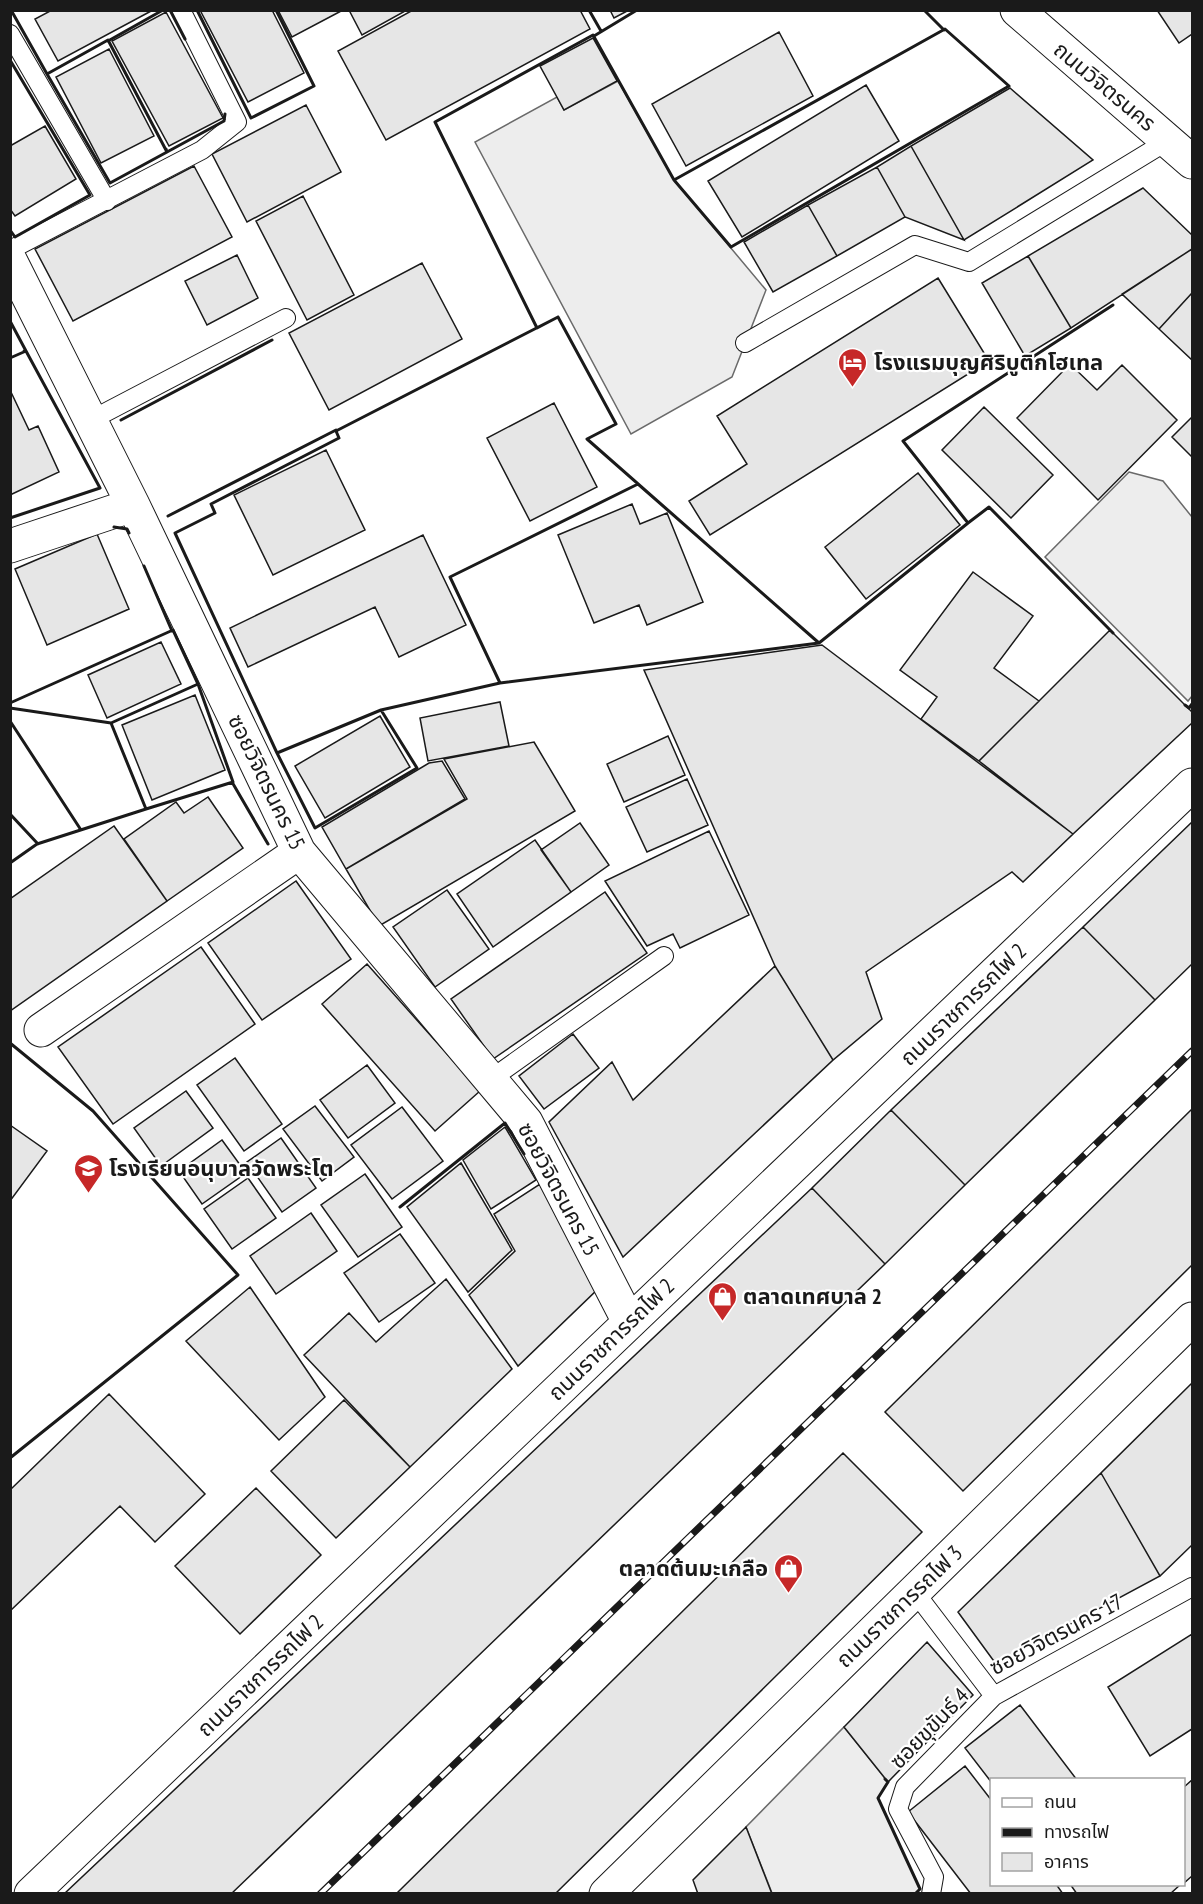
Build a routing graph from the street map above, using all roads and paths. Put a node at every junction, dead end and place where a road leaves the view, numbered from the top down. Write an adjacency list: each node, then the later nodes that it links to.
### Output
1 (181, 10): 6 (lane)
2 (1017, 10): 4 (street, ถนนวิจิตรนคร)
3 (10, 34): 6 (lane)
4 (1169, 140): 5 (street, ถนนวิจิตรนคร); 10 (lane)
5 (1192, 162)
6 (106, 201): 7 (lane)
7 (10, 250)
8 (10, 260): 11 (street, ซอยวิจิตรนคร 15)
9 (286, 318): 11 (lane)
10 (745, 343)
11 (91, 420): 12 (street, ซอยวิจิตรนคร 15)
12 (133, 505): 13 (street); 15 (street, ซอยวิจิตรนคร 15)
13 (10, 546)
14 (1192, 785): 20 (street, ถนนราชการรถไฟ 2)
15 (299, 852): 17 (street); 18 (street, ซอยวิจิตรนคร 15)
16 (664, 956): 18 (lane)
17 (41, 1030)
18 (491, 1079): 20 (street, ซอยวิจิตรนคร 15)
19 (1192, 1319): 22 (street, ถนนราชการรถไฟ 3)
20 (629, 1322): 24 (street, ถนนราชการรถไฟ 2)
21 (1192, 1587): 23 (lane, ซอยวิจิตรนคร 17)
22 (914, 1591): 23 (lane, ซอยวิจิตรนคร 17); 25 (street, ถนนราชการรถไฟ 3)
23 (994, 1696): 26 (lane, ซอยขุขันธ์ 4)
24 (31, 1893)
25 (606, 1893)
26 (931, 1893)

